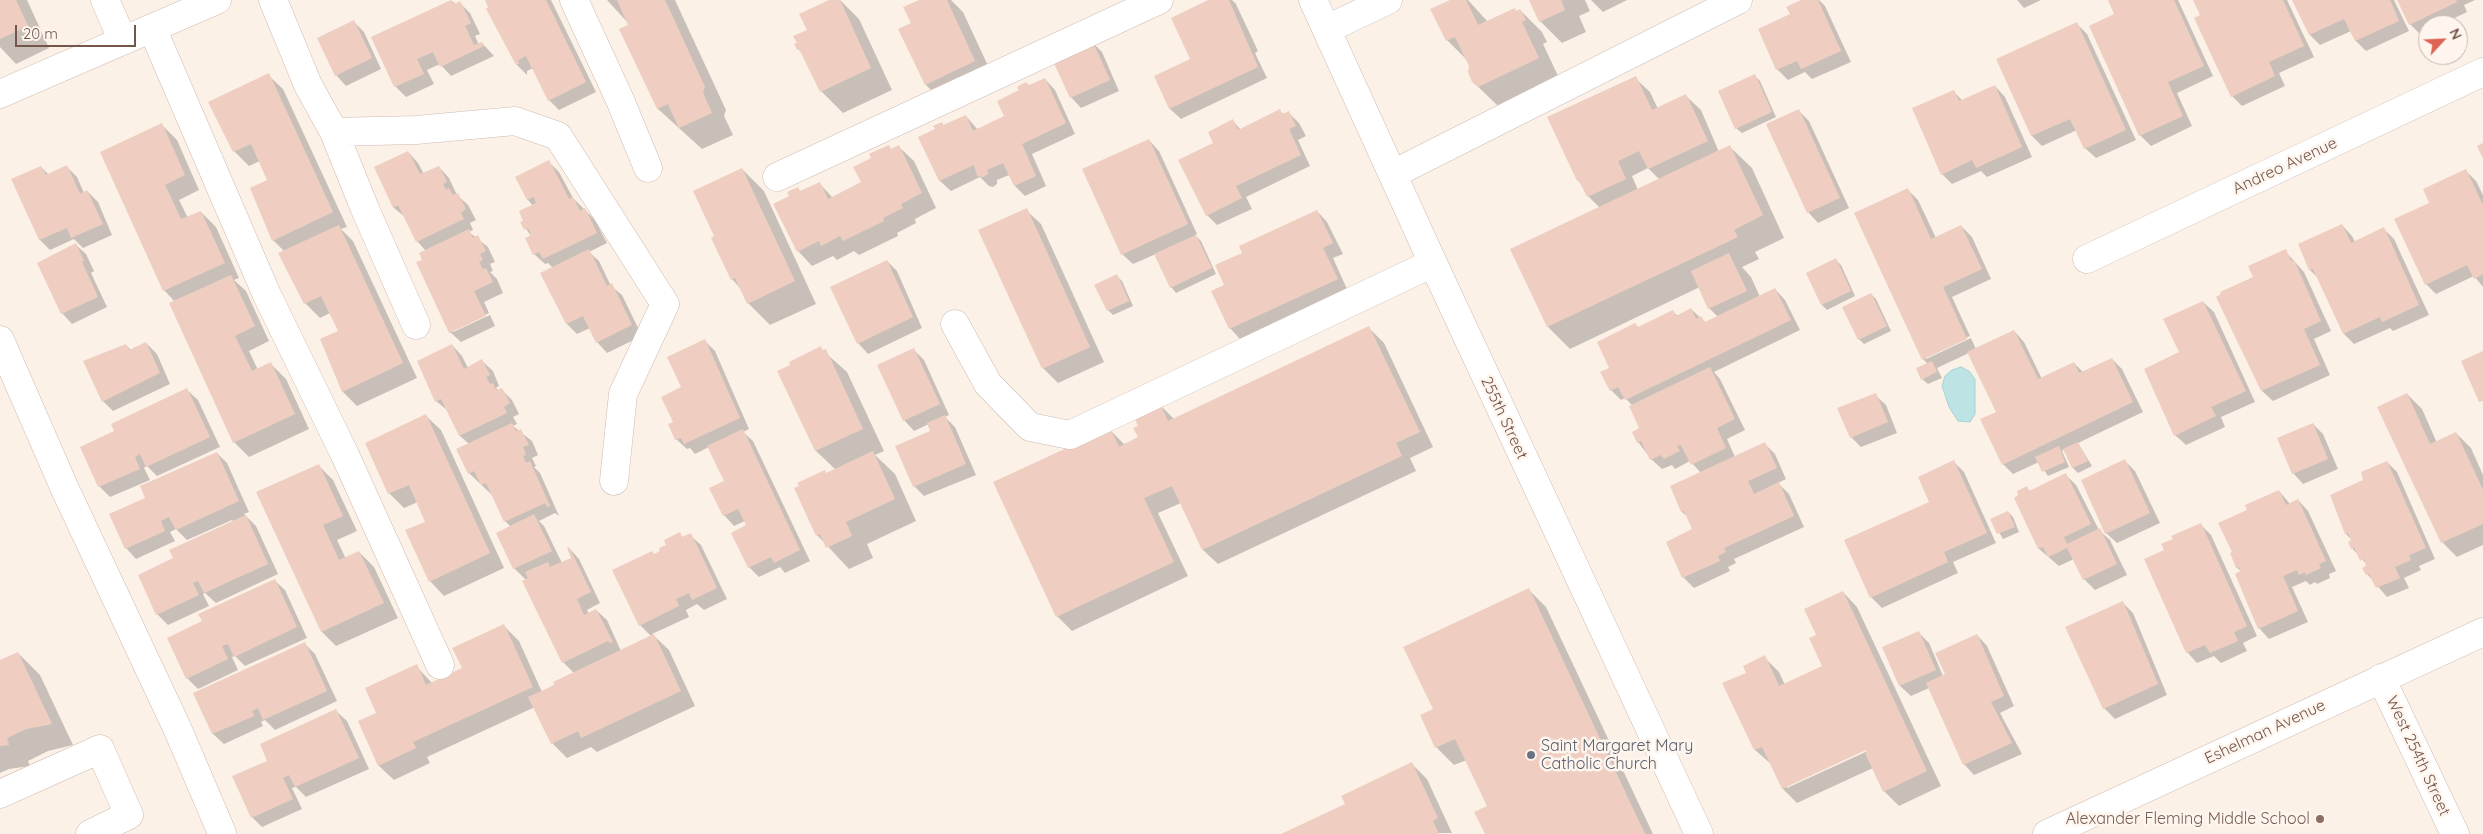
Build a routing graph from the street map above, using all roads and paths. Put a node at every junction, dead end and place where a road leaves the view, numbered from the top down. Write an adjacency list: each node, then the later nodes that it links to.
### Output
1 (104, 0): 11 (street)
2 (217, 0): 9 (street)
3 (273, 0): 14 (street)
4 (574, 0): 15 (street)
5 (1159, 0): 17 (street)
6 (1313, 0): 10 (street, 255th Street)
7 (1388, 0): 10 (street)
8 (1738, 0): 16 (street)
9 (152, 28): 11 (street); 25 (street)
10 (1326, 28): 16 (street, 255th Street)
11 (123, 41): 13 (street)
12 (2483, 72): 18 (street, Andreo Avenue)
13 (0, 94)
14 (334, 132): 21 (street); 23 (street)
15 (648, 168)
16 (1393, 174): 19 (street, 255th Street)
17 (777, 177)
18 (2087, 259)
19 (1433, 263): 20 (street); 30 (street, 255th Street)
20 (955, 324)
21 (416, 325)
22 (0, 340): 28 (street)
23 (614, 481)
24 (2483, 632): 26 (street, Eshelman Avenue)
25 (440, 665)
26 (2381, 678): 31 (street, Eshelman Avenue); 32 (street, West 254th Street)
27 (0, 794): 29 (street)
28 (222, 833)
29 (90, 834)
30 (1699, 834)
31 (2047, 834)
32 (2455, 834)

